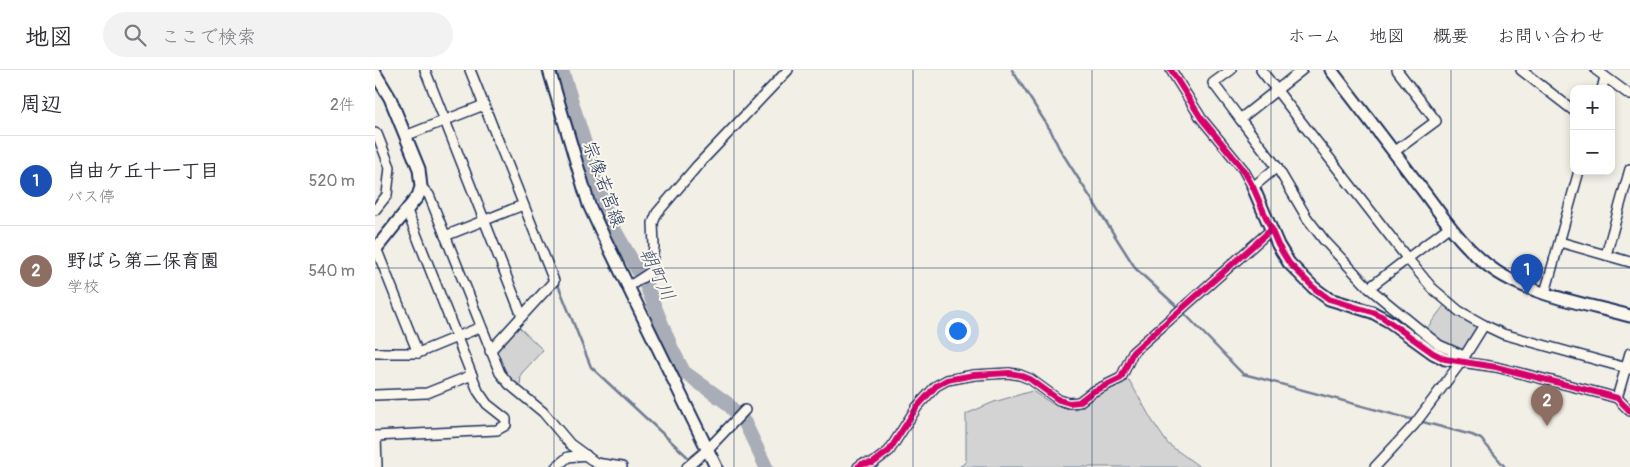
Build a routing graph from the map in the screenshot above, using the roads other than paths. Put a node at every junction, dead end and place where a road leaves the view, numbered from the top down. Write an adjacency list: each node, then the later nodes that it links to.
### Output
1 (425, 70): 23 (street)
2 (470, 70): 20 (street)
3 (549, 70): 44 (street, 宗像若宮線)
4 (788, 70): 44 (street)
5 (1171, 70): 16 (street)
6 (1180, 70): 16 (street)
7 (1231, 70): 22 (street)
8 (1261, 70): 18 (street)
9 (1301, 70): 18 (street)
10 (1331, 70): 26 (street)
11 (1397, 70): 26 (street)
12 (1521, 70): 21 (street)
13 (1596, 70): 15 (street)
14 (375, 73): 25 (street)
15 (1605, 77): 17 (street); 19 (street)
16 (1177, 80): 31 (street)
17 (1603, 85)
18 (1277, 90): 22 (street); 42 (street)
19 (1630, 95)
20 (484, 105): 23 (street); 32 (street)
21 (1570, 108)
22 (1240, 119): 27 (street)
23 (445, 120): 25 (street); 35 (street)
24 (375, 133): 33 (street)
25 (405, 136): 30 (street)
26 (1394, 152): 36 (street)
27 (1277, 167): 31 (street); 45 (street)
28 (1630, 170): 41 (street)
29 (1578, 175): 39 (street)
30 (421, 187): 34 (street); 38 (street)
31 (1253, 187): 37 (street)
32 (523, 206): 35 (street); 47 (street)
33 (375, 210)
34 (407, 211): 40 (street); 51 (street)
35 (485, 221): 38 (street); 47 (street)
36 (1450, 226): 42 (street); 46 (street)
37 (1272, 229): 56 (street); 71 (street)
38 (445, 236): 50 (street)
39 (1560, 242): 41 (street); 46 (street)
40 (376, 249): 54 (street)
41 (1606, 255): 43 (street)
42 (1407, 258): 45 (street); 49 (street)
43 (1630, 262)
44 (628, 287): 64 (street, 宗像若宮線)
45 (1369, 288): 56 (street)
46 (1545, 293): 48 (street)
47 (522, 316): 52 (street)
48 (1630, 316)
49 (1484, 325): 56 (street); 57 (street)
50 (481, 327): 51 (street); 52 (street)
51 (457, 337): 54 (street); 58 (street)
52 (490, 350): 65 (street)
53 (375, 353): 54 (street)
54 (418, 353)
55 (1630, 353): 57 (street)
56 (1462, 359): 60 (street); 72 (street)
57 (1628, 368): 60 (street)
58 (472, 376): 59 (street); 63 (street)
59 (375, 395)
60 (1617, 398): 62 (street)
61 (745, 410): 64 (street)
62 (1630, 411)
63 (376, 436): 66 (street)
64 (707, 450): 69 (street); 70 (street, 宗像若宮線)
65 (586, 456): 67 (street); 68 (street)
66 (377, 467)
67 (556, 467)
68 (622, 467)
69 (687, 467)
70 (716, 467)
71 (858, 467)
72 (1375, 467)

